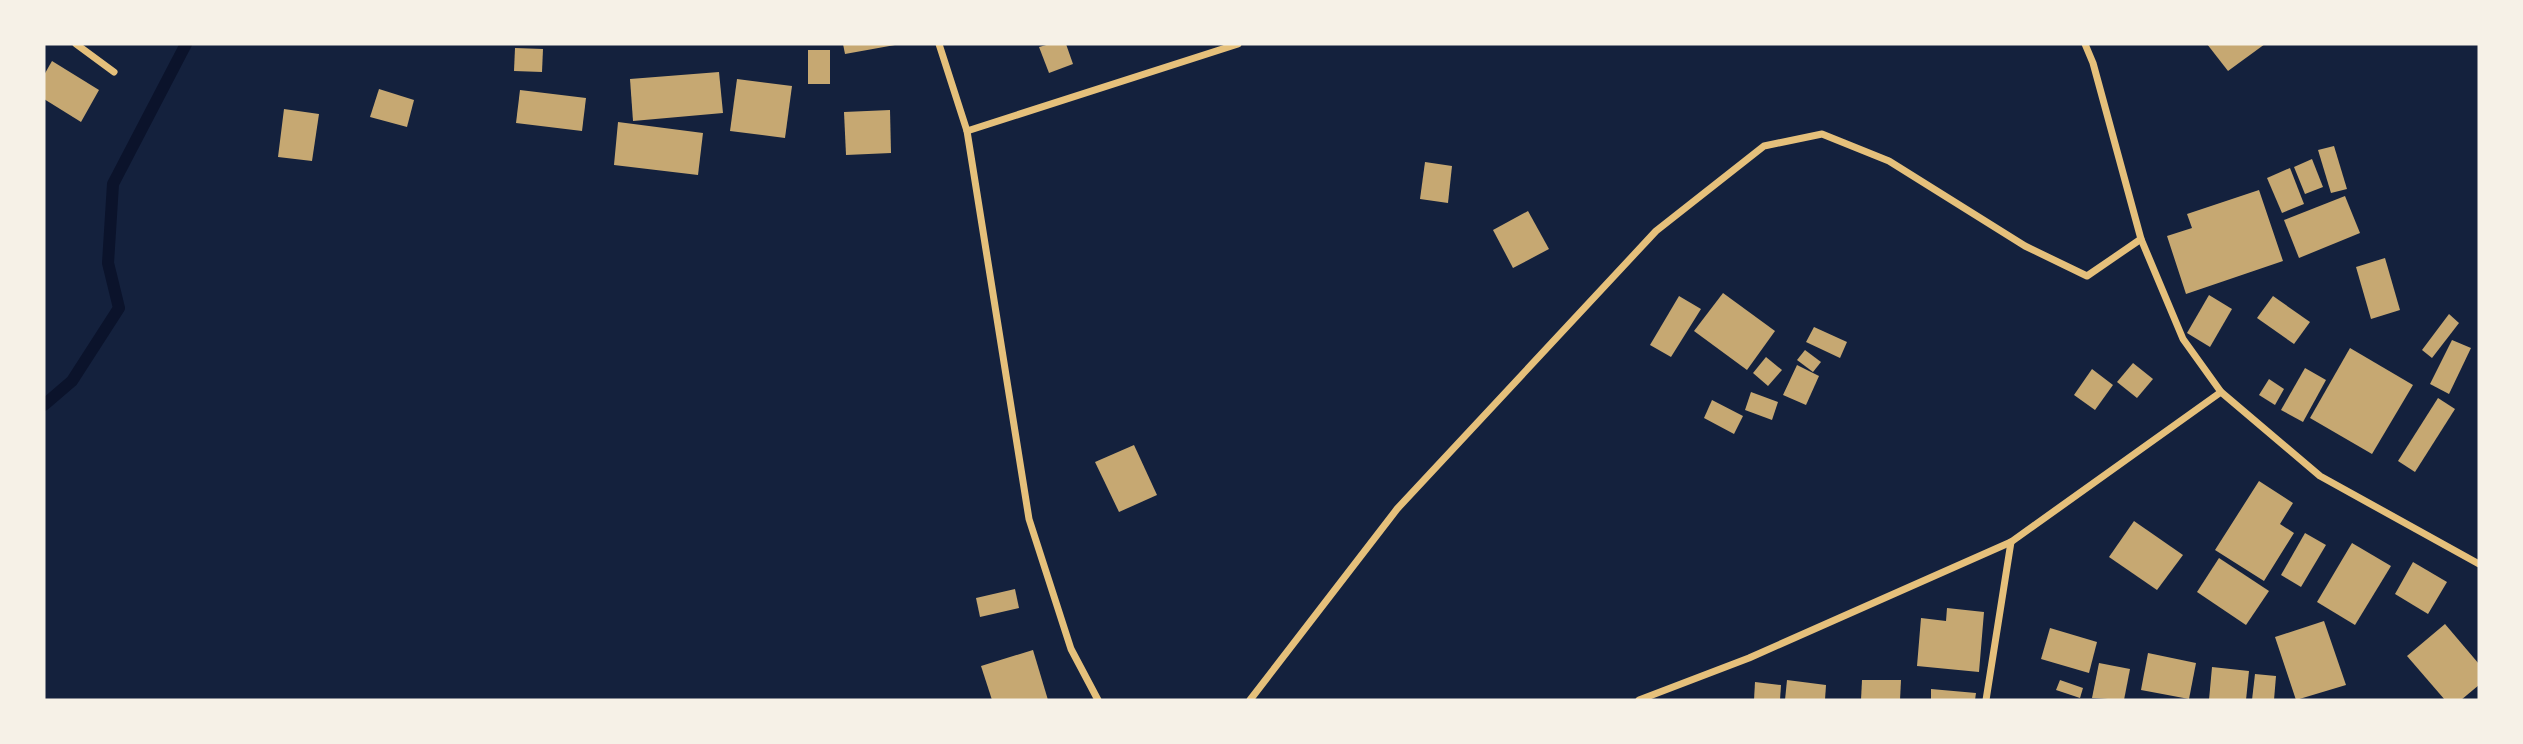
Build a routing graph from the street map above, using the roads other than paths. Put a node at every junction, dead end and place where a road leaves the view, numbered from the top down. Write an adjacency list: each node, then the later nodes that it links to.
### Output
1 (76, 44): 5 (street)
2 (939, 44): 6 (street)
3 (1238, 44): 6 (street)
4 (2085, 44): 7 (street)
5 (114, 72)
6 (967, 131): 11 (street)
7 (2141, 239): 8 (street); 12 (street)
8 (2221, 392): 9 (street); 10 (street)
9 (2011, 542): 13 (street); 14 (street)
10 (2479, 564)
11 (1098, 700)
12 (1250, 700)
13 (1639, 700)
14 (1986, 700)

